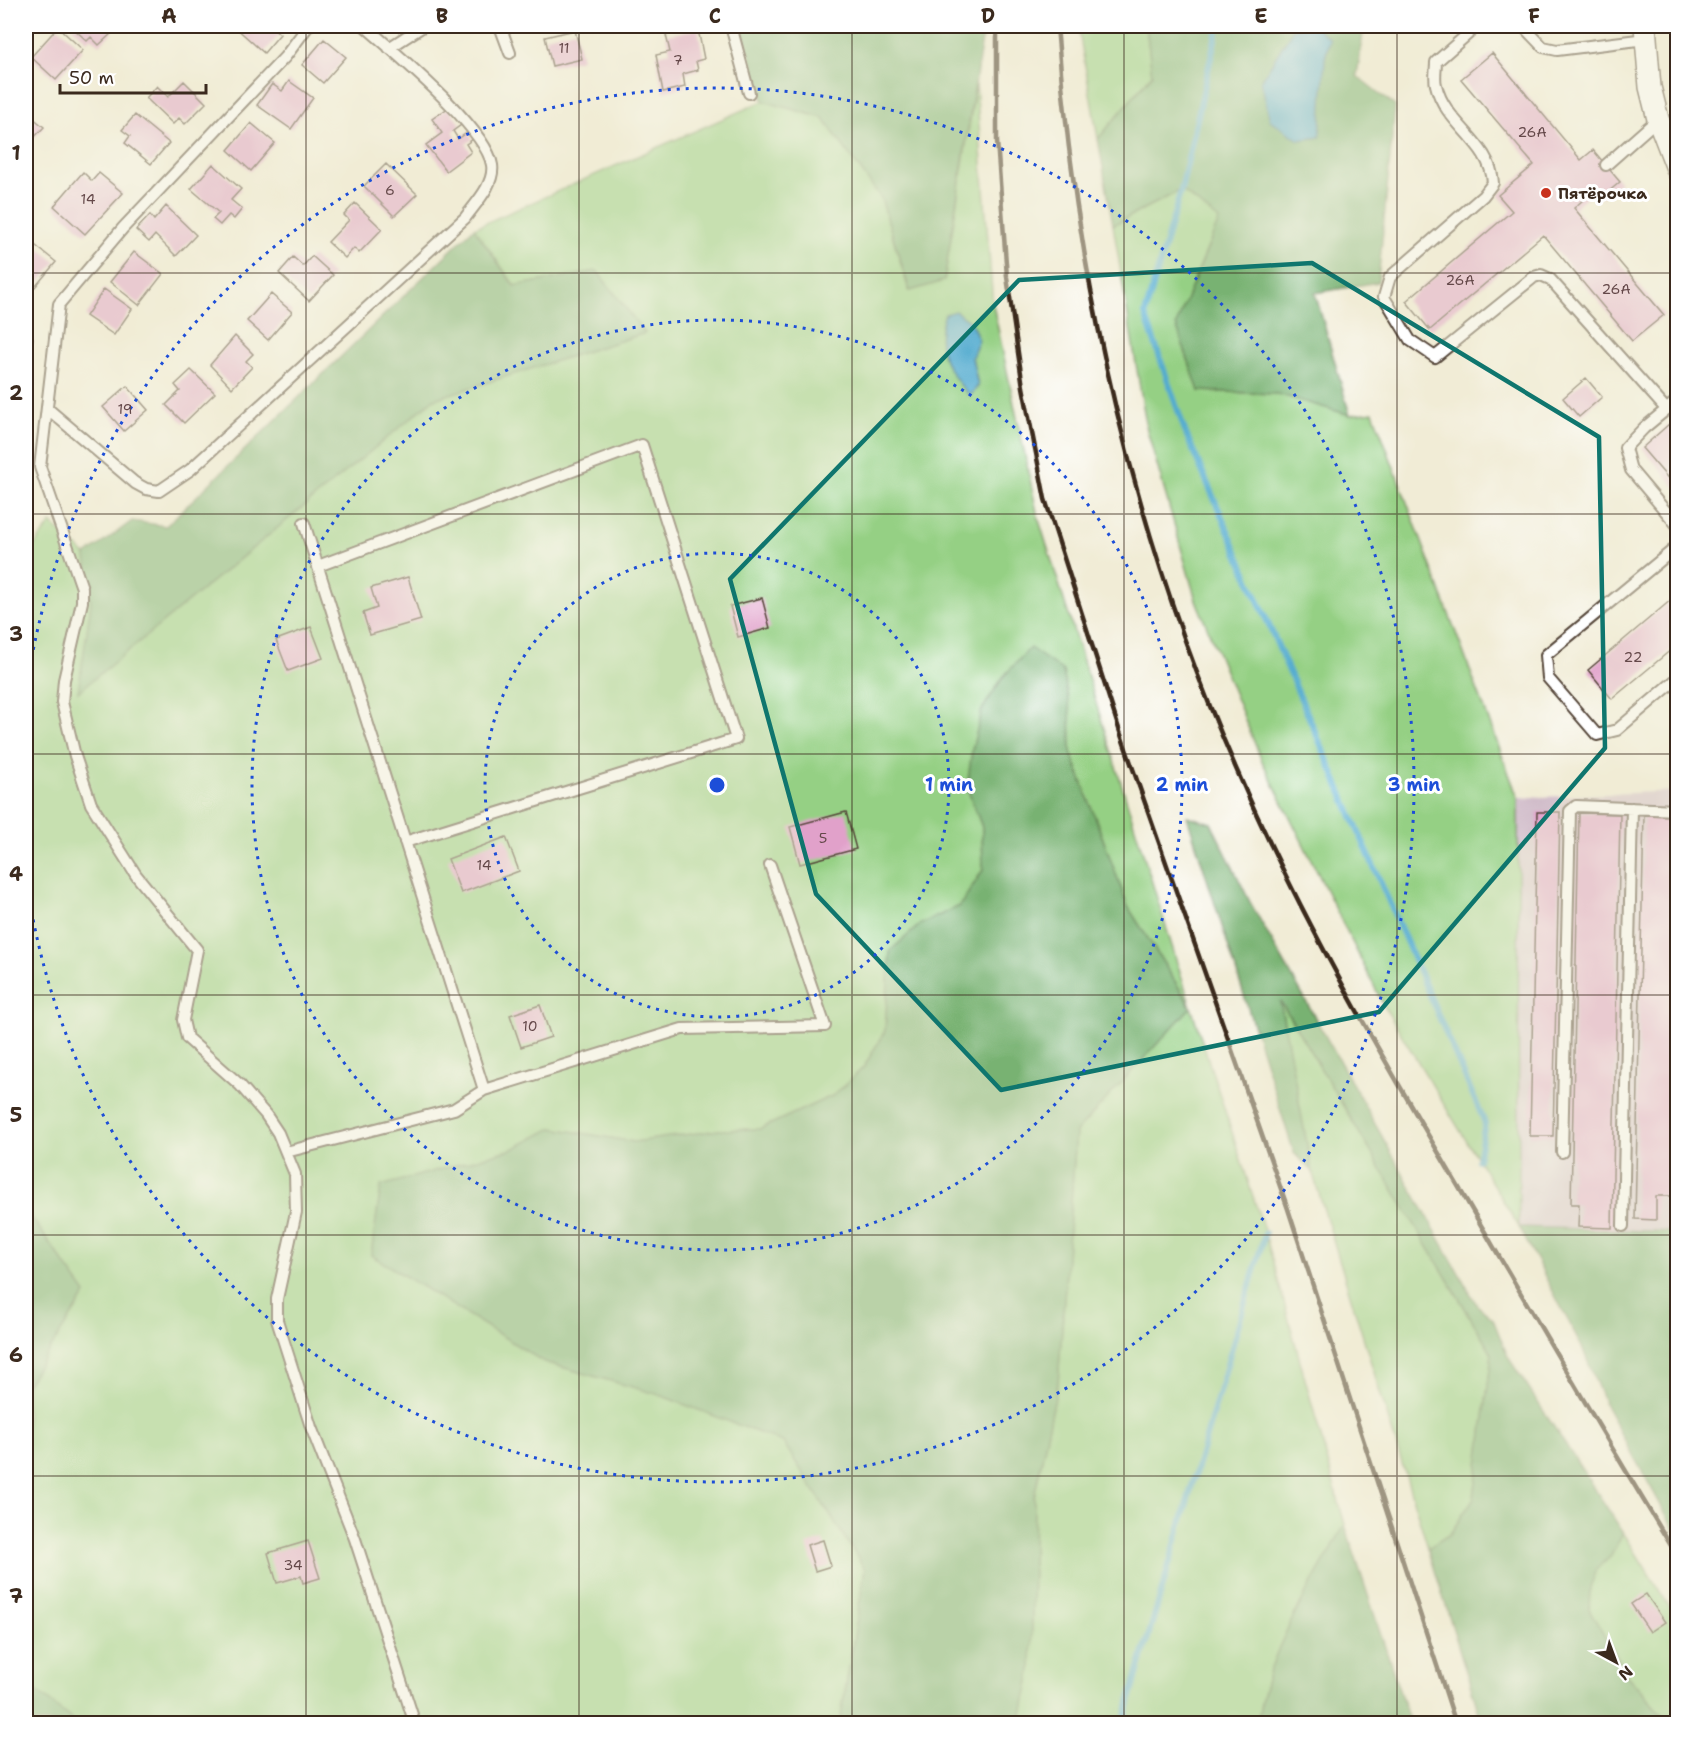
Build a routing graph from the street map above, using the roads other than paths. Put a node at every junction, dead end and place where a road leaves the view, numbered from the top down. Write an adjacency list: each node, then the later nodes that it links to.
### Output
1 (308, 26): 16 (lane)
2 (365, 26): 9 (lane)
3 (423, 26): 9 (lane)
4 (500, 26): 10 (lane)
5 (731, 26): 11 (lane)
6 (1477, 26): 17 (lane)
7 (1523, 26): 8 (lane)
8 (1645, 32): 12 (street)
9 (389, 48): 16 (lane)
10 (510, 53)
11 (749, 93)
12 (1658, 120): 13 (lane); 14 (street)
13 (1606, 165)
14 (1677, 171)
15 (1677, 400): 17 (lane)
16 (48, 409): 28 (lane)
17 (1666, 409): 19 (lane)
18 (304, 523): 21 (lane)
19 (1677, 526)
20 (1677, 546): 22 (lane)
21 (318, 566): 25 (lane); 25 (lane)
22 (1677, 678)
23 (1632, 808): 24 (lane); 29 (lane); 30 (lane)
24 (1677, 810)
25 (405, 842): 27 (lane)
26 (770, 865): 27 (lane)
27 (484, 1090): 28 (lane)
28 (286, 1152): 31 (lane)
29 (1562, 1152)
30 (1623, 1226)
31 (415, 1724)

